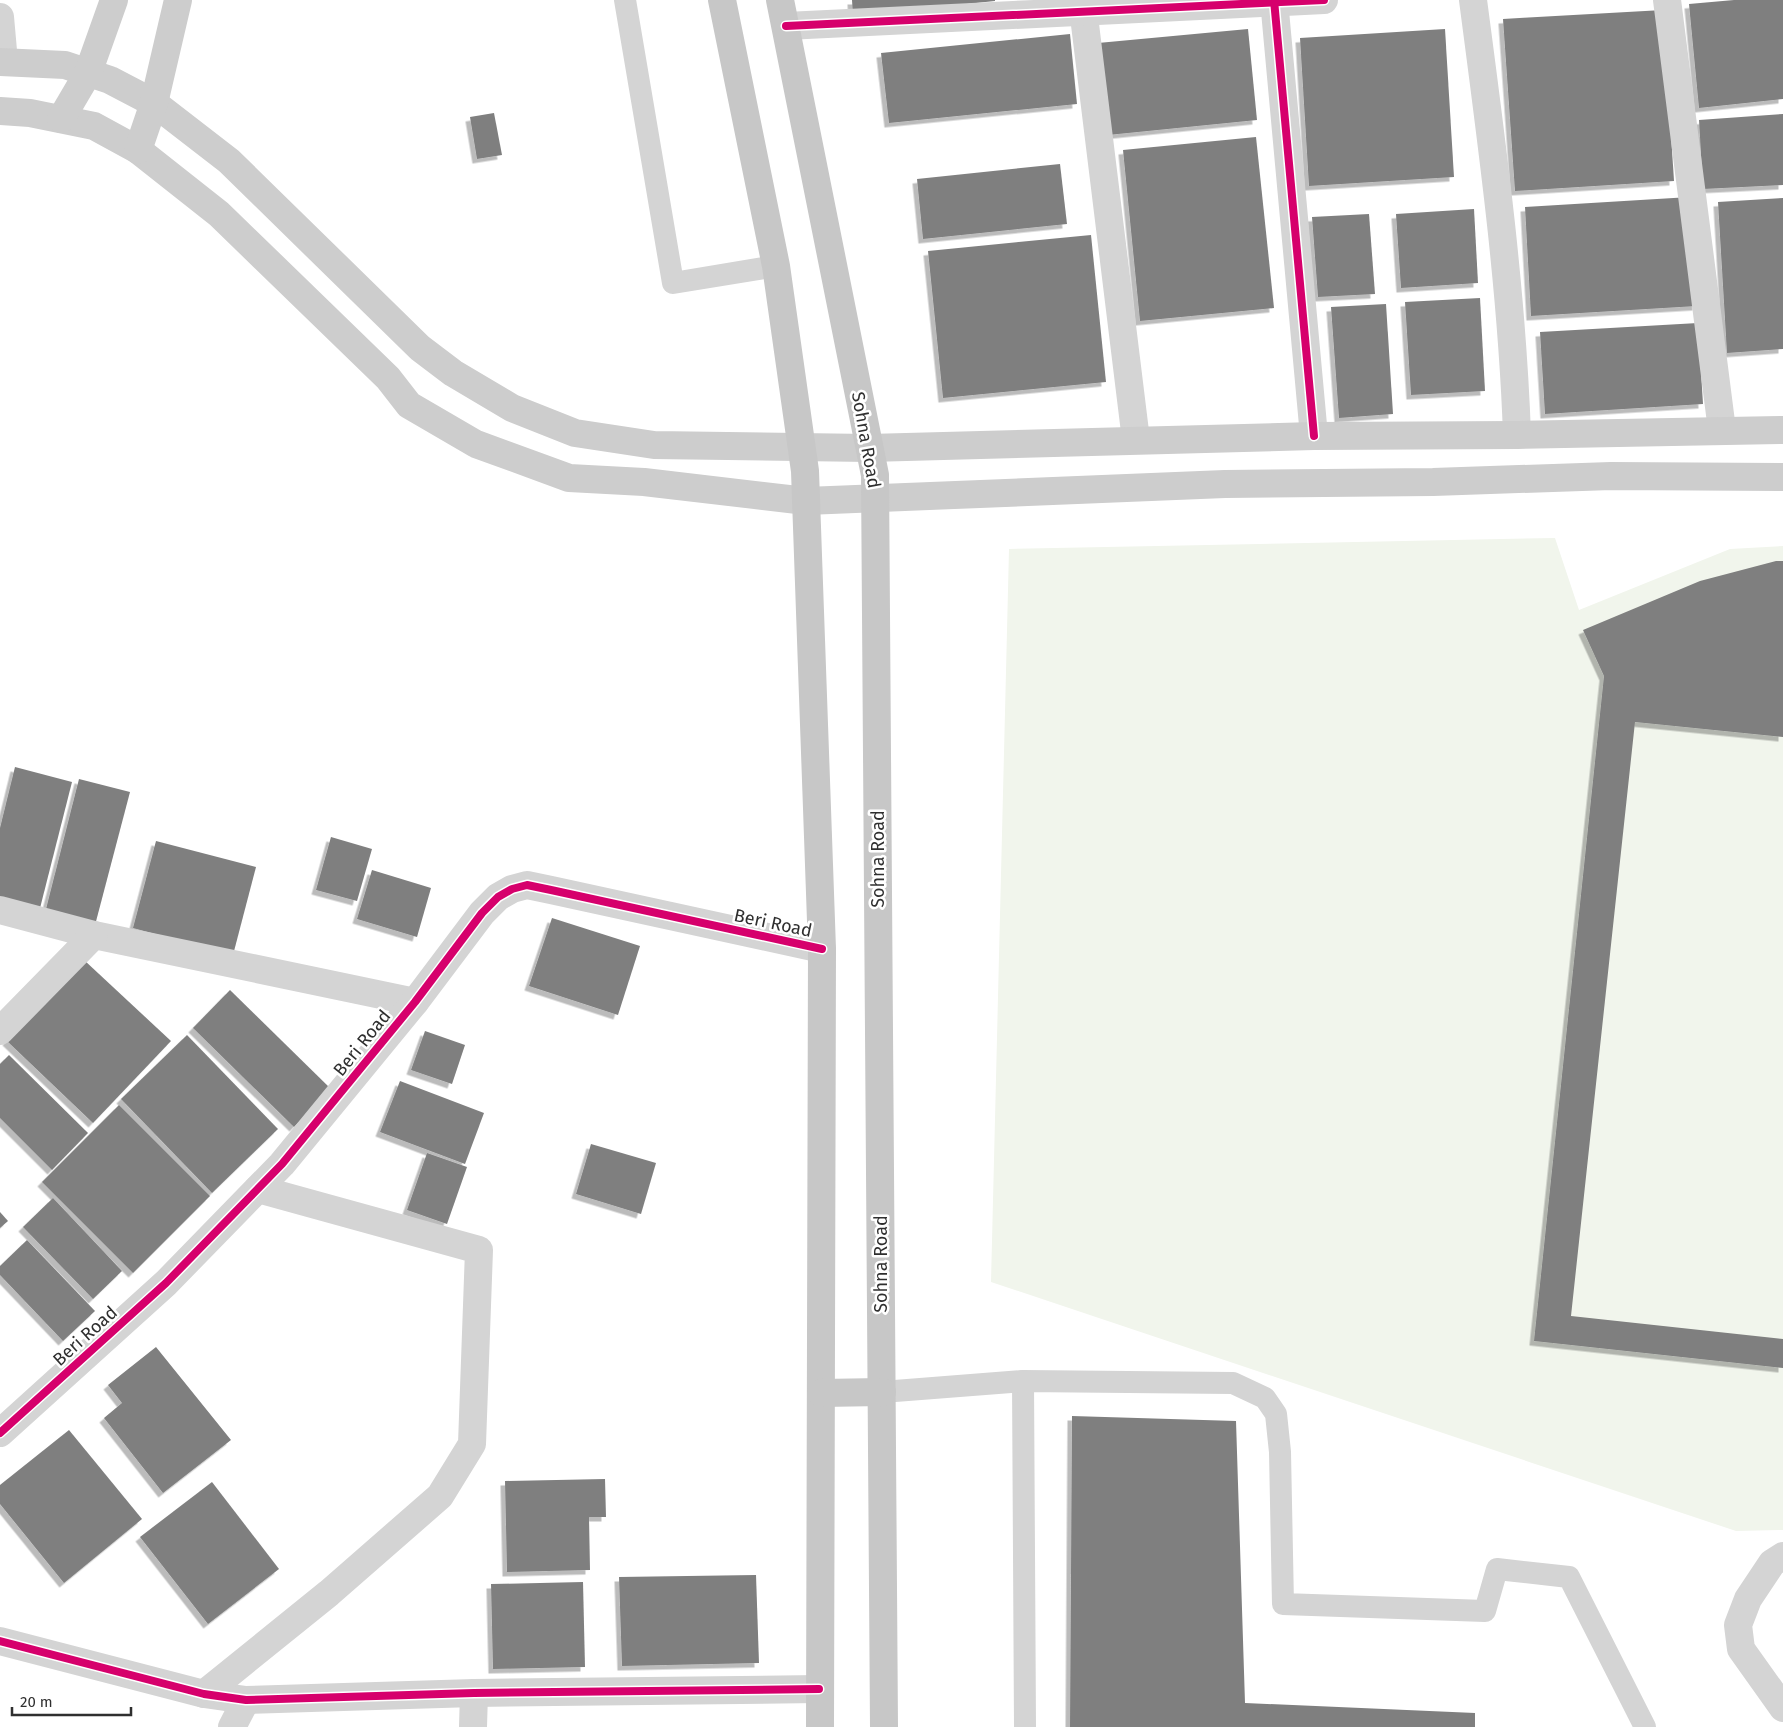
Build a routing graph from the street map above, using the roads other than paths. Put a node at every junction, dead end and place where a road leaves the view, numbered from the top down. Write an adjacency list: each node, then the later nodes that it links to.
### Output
1 (114, 0): 13 (main road)
2 (178, 0): 14 (main road)
3 (625, 0): 18 (lane)
4 (722, 0): 18 (main road)
5 (1324, 0): 8 (street)
6 (1473, 0): 24 (street)
7 (1667, 0): 21 (street)
8 (1274, 1): 9 (street); 23 (street)
9 (1082, 6): 10 (street); 25 (street)
10 (783, 13): 27 (main road, Sohna Road)
11 (0, 17): 12 (street)
12 (2, 62): 13 (main road)
13 (88, 73): 14 (main road); 16 (main road)
14 (154, 103): 17 (main road); 19 (main road)
15 (0, 111): 16 (main road)
16 (61, 119): 17 (main road)
17 (138, 150): 20 (main road)
18 (776, 266): 26 (main road)
19 (420, 348): 20 (main road); 26 (main road)
20 (388, 378): 30 (main road)
21 (1722, 430): 22 (main road); 24 (main road)
22 (1783, 430)
23 (1314, 436): 24 (main road); 25 (main road)
24 (1517, 436)
25 (1136, 440): 27 (main road)
26 (802, 447): 27 (main road); 30 (main road)
27 (869, 448): 29 (main road, Sohna Road)
28 (1783, 477): 29 (main road)
29 (876, 498): 30 (main road); 38 (main road, Sohna Road)
30 (806, 501): 33 (main road)
31 (0, 910): 32 (street)
32 (94, 935): 34 (street); 35 (street)
33 (822, 950): 34 (street, Beri Road); 39 (main road)
34 (416, 1002): 36 (street, Beri Road)
35 (0, 1031)
36 (258, 1189): 40 (street, Beri Road); 45 (street)
37 (1023, 1381): 38 (lane); 52 (lane); 53 (lane)
38 (882, 1392): 39 (main road); 51 (main road, Sohna Road)
39 (821, 1393): 43 (main road)
40 (0, 1433)
41 (1783, 1556): 47 (street)
42 (0, 1641): 45 (street)
43 (819, 1689): 44 (street); 50 (main road)
44 (474, 1693): 46 (street); 49 (street)
45 (204, 1694): 46 (street)
46 (246, 1700): 48 (street)
47 (1783, 1708)
48 (232, 1727)
49 (473, 1727)
50 (820, 1727)
51 (884, 1727)
52 (1025, 1727)
53 (1645, 1727)

